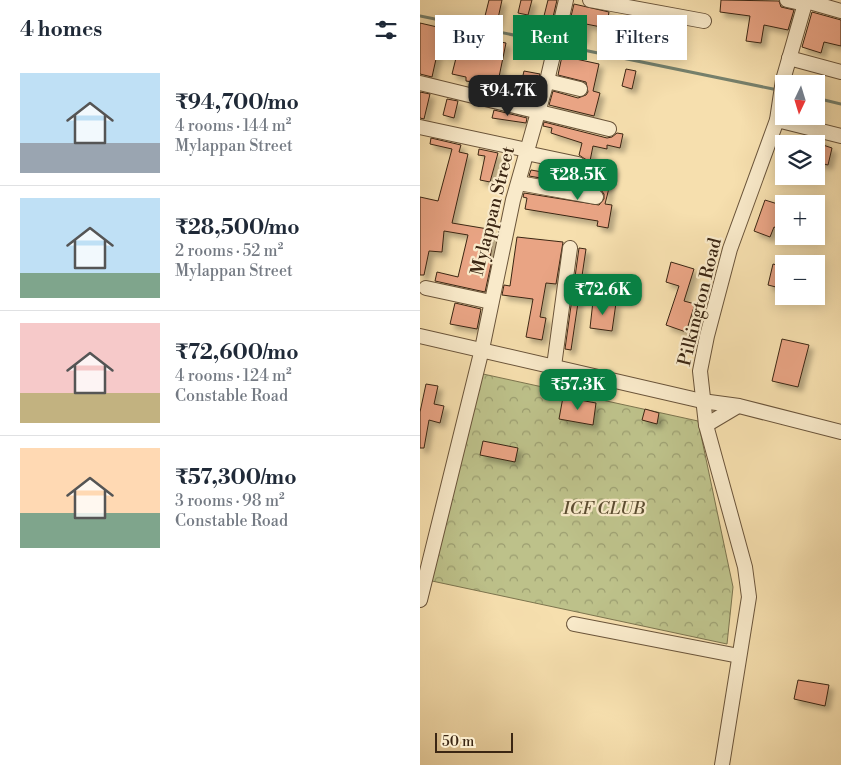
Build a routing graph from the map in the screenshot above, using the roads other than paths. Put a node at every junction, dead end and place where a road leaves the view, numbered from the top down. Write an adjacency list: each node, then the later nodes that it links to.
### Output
1 (566, 0): 10 (street, Mylappan Street)
2 (590, 0): 6 (street)
3 (787, 0): 4 (street)
4 (806, 2): 5 (street); 7 (street, Pilkington Road)
5 (841, 11)
6 (704, 21)
7 (789, 58): 8 (street); 9 (street, Pilkington Road)
8 (841, 72)
9 (784, 75)
10 (546, 81): 12 (street); 13 (street, Mylappan Street)
11 (420, 82): 13 (street)
12 (580, 89)
13 (538, 111): 17 (street); 19 (street, Mylappan Street)
14 (775, 125): 29 (street, Pilkington Road)
15 (797, 125): 18 (street)
16 (420, 127): 19 (street)
17 (609, 129)
18 (841, 136)
19 (527, 152): 20 (street); 21 (street, Mylappan Street)
20 (578, 164)
21 (519, 183): 22 (street); 25 (street, Mylappan Street)
22 (596, 197)
23 (570, 248): 28 (street)
24 (426, 288): 25 (street)
25 (491, 302): 27 (street, Mylappan Street)
26 (420, 336): 27 (street)
27 (482, 349): 28 (street); 33 (street, Mylappan Street)
28 (554, 366): 29 (street)
29 (702, 401): 30 (street); 31 (street, Pilkington Road)
30 (739, 406): 31 (street); 32 (street)
31 (706, 425): 35 (street, Pilkington Road)
32 (841, 432)
33 (420, 600)
34 (574, 624): 35 (street)
35 (739, 656): 36 (street, Pilkington Road)
36 (722, 765)

